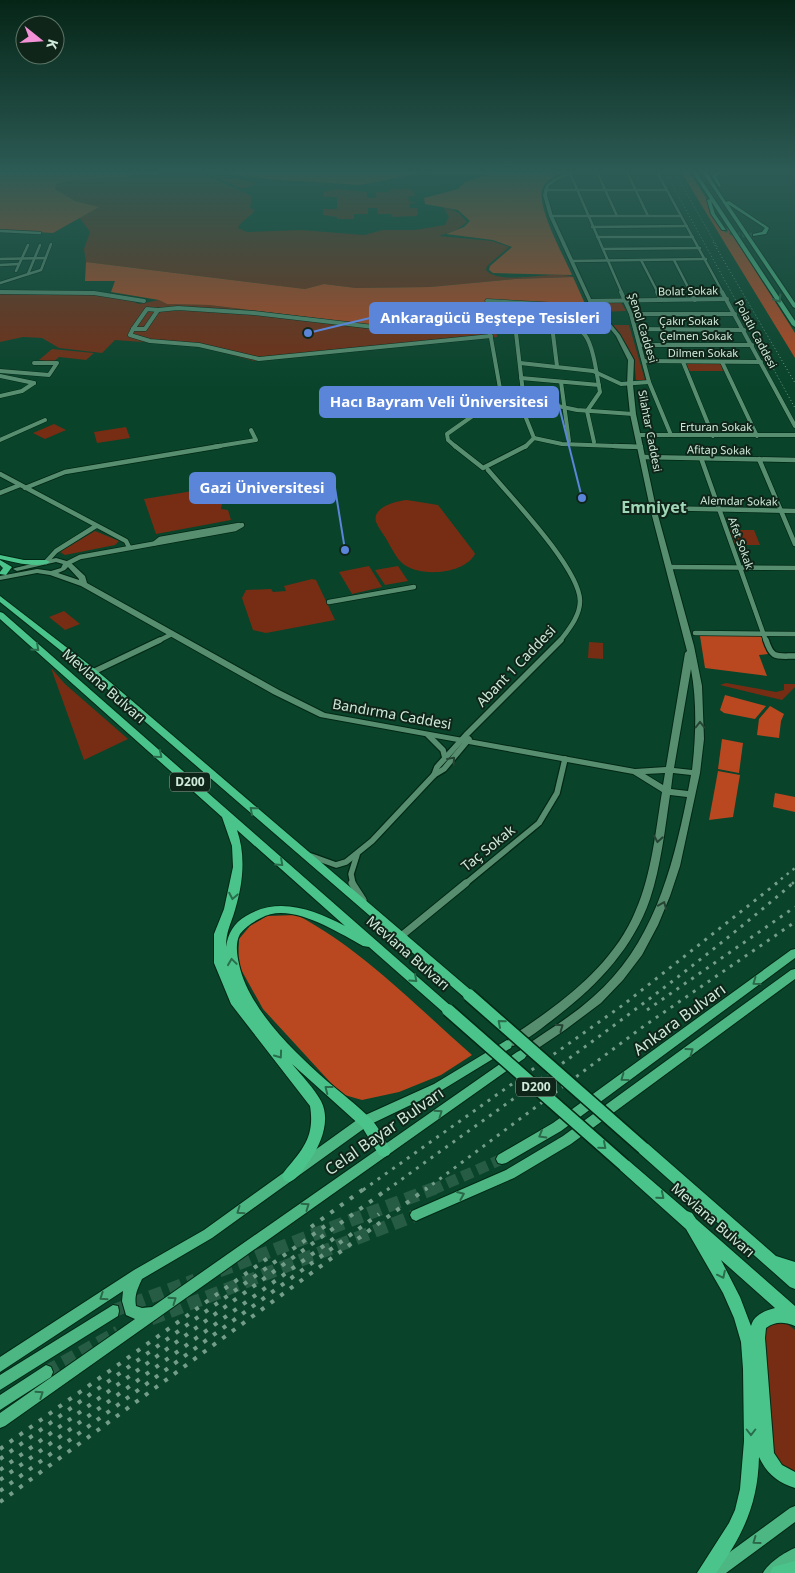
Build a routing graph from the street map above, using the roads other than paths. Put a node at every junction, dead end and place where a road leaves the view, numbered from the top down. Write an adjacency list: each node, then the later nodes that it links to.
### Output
1 (564, 243): 18 (main road, Silahtar Caddesi)
2 (599, 243): 10 (street, Şenol Caddesi)
3 (697, 243): 9 (street, Polatlı Caddesi)
4 (742, 243): 41 (main road, one-way to 41)
5 (752, 243): 34 (main road)
6 (51, 244): 13 (street)
7 (28, 245): 11 (street)
8 (40, 245): 12 (street)
9 (700, 248): 10 (street); 17 (street, Polatlı Caddesi)
10 (602, 249): 19 (street, Şenol Caddesi)
11 (22, 258): 12 (street); 14 (street); 20 (street)
12 (35, 258): 13 (street); 23 (street)
13 (46, 258): 23 (street)
14 (0, 259)
15 (641, 260): 16 (street); 19 (street); 28 (street)
16 (674, 260): 17 (street); 29 (street)
17 (706, 260): 26 (street, Polatlı Caddesi)
18 (572, 261): 19 (street); 32 (main road, Silahtar Caddesi)
19 (608, 261): 27 (street, Şenol Caddesi)
20 (19, 264): 21 (street); 22 (street)
21 (0, 265)
22 (16, 271)
23 (28, 274): 24 (street)
24 (0, 283)
25 (0, 292): 30 (street)
26 (727, 299): 29 (street, Bolat Sokak); 37 (street, Polatlı Caddesi)
27 (626, 300): 28 (street, Bolat Sokak); 32 (street, Bolat Sokak); 36 (street, Şenol Caddesi)
28 (661, 300): 29 (street, Bolat Sokak)
29 (695, 300)
30 (144, 301)
31 (487, 301): 33 (street)
32 (590, 301): 33 (main road, Silahtar Caddesi)
33 (595, 307): 62 (main road, Silahtar Caddesi)
34 (795, 307)
35 (158, 310): 42 (street); 42 (street); 45 (street)
36 (631, 314): 37 (street); 43 (street, Şenol Caddesi)
37 (735, 314): 44 (street, Polatlı Caddesi)
38 (492, 315): 39 (street)
39 (514, 316): 40 (street); 53 (street)
40 (551, 318): 54 (street); 56 (street)
41 (795, 325)
42 (133, 329): 45 (street)
43 (635, 329): 44 (street, Çakır Sokak); 46 (street, Şenol Caddesi)
44 (744, 330): 47 (street, Polatlı Caddesi)
45 (491, 336): 64 (street)
46 (640, 345): 47 (street, Çelmen Sokak); 48 (street, Şenol Caddesi)
47 (752, 345): 52 (street, Polatlı Caddesi)
48 (644, 361): 50 (street, Dilmen Sokak); 60 (street, Şenol Caddesi)
49 (34, 362): 55 (street)
50 (683, 362): 51 (street, Dilmen Sokak); 75 (street)
51 (722, 362): 52 (street, Dilmen Sokak); 76 (street)
52 (761, 362): 70 (street, Polatlı Caddesi)
53 (520, 363): 54 (street); 58 (street)
54 (557, 366): 56 (street)
55 (0, 371)
56 (597, 372): 61 (street); 62 (street)
57 (0, 376): 63 (street)
58 (521, 378): 59 (street); 64 (street)
59 (560, 382): 61 (street); 66 (street)
60 (649, 382): 62 (street); 73 (street, Şenol Caddesi)
61 (599, 385): 67 (street)
62 (630, 385): 68 (main road, Silahtar Caddesi)
63 (0, 396)
64 (524, 398): 66 (street); 77 (street)
65 (492, 402): 77 (street)
66 (562, 407): 67 (street); 79 (street)
67 (586, 412): 68 (street); 80 (street)
68 (634, 414): 72 (main road, Silahtar Caddesi)
69 (44, 420): 78 (street)
70 (795, 426)
71 (251, 430): 89 (street)
72 (638, 435): 73 (street, Erturan Sokak); 81 (main road, Silahtar Caddesi)
73 (671, 435): 75 (street, Erturan Sokak)
74 (795, 435): 76 (street, Erturan Sokak)
75 (714, 436): 76 (street, Erturan Sokak)
76 (757, 436)
77 (534, 438): 81 (street)
78 (0, 440)
79 (569, 441)
80 (594, 442)
81 (640, 447): 82 (main road, Silahtar Caddesi)
82 (643, 458): 83 (street, Afitap Sokak); 91 (main road, Silahtar Caddesi)
83 (701, 458): 84 (street, Afitap Sokak); 92 (street, Afet Sokak)
84 (759, 459): 85 (street, Afitap Sokak); 93 (street)
85 (795, 460)
86 (488, 470): 121 (street, Abant 1 Caddesi)
87 (0, 474): 88 (street)
88 (20, 485): 89 (street); 90 (street)
89 (26, 488): 95 (street)
90 (0, 493)
91 (653, 508): 92 (street, Alemdar Sokak); 103 (main road, Silahtar Caddesi)
92 (719, 510): 93 (street, Alemdar Sokak); 104 (street, Afet Sokak)
93 (781, 511): 94 (street, Alemdar Sokak); 97 (street)
94 (795, 511)
95 (96, 526): 98 (street); 101 (street)
96 (155, 542): 96 (street); 98 (street)
97 (795, 544)
98 (129, 547): 102 (street)
99 (0, 557): 101 (highway)
100 (0, 562): 107 (highway)
101 (46, 562): 102 (main road); 107 (main road)
102 (68, 563): 106 (main road); 108 (main road, Bandırma Caddesi)
103 (669, 567): 104 (street); 117 (main road, Silahtar Caddesi)
104 (740, 568): 105 (street); 115 (street, Afet Sokak)
105 (795, 568)
106 (51, 572): 107 (main road); 108 (main road, Bandırma Caddesi)
107 (1, 575)
108 (84, 584): 114 (main road, Bandırma Caddesi)
109 (414, 587): 111 (street)
110 (0, 598): 119 (highway, Mevlana Bulvarı / D200)
111 (329, 602)
112 (0, 616): 130 (highway, Mevlana Bulvarı / D200, one-way to 130)
113 (694, 633): 115 (street)
114 (172, 634): 119 (street); 120 (main road, Bandırma Caddesi)
115 (764, 634): 116 (street); 118 (street, Afet Sokak)
116 (795, 634)
117 (690, 646): 124 (main road, Silahtar Caddesi); 126 (main road, Silahtar Caddesi, one-way to 117)
118 (795, 656)
119 (93, 672): 131 (highway, Mevlana Bulvarı / D200, one-way to 119)
120 (428, 735): 121 (main road, Bandırma Caddesi); 122 (street)
121 (464, 741): 122 (street, Abant 1 Caddesi); 123 (main road, Bandırma Caddesi); 127 (street, Abant 1 Caddesi, one-way to 121)
122 (445, 758): 127 (street, Abant 1 Caddesi)
123 (565, 760): 125 (main road, Bandırma Caddesi); 134 (street, Taç Sokak)
124 (669, 770): 125 (main road, Bandırma Caddesi); 126 (main road, Bandırma Caddesi); 128 (main road, Silahtar Caddesi)
125 (635, 772): 128 (main road, Bandırma Caddesi)
126 (696, 773): 129 (main road)
127 (434, 775): 132 (street, Abant 1 Caddesi)
128 (666, 791): 129 (main road, Bandırma Caddesi); 139 (main road, Celal Bayar Bulvarı, one-way to 139)
129 (692, 794): 140 (main road, Celal Bayar Bulvarı, one-way to 129)
130 (227, 815): 135 (highway, Mevlana Bulvarı / D200, one-way to 135); 142 (highway, one-way to 142)
131 (300, 850): 132 (street, Abant 1 Caddesi); 133 (highway, Mevlana Bulvarı / D200)
132 (357, 855): 133 (street, Abant 1 Caddesi)
133 (370, 910): 134 (highway, Mevlana Bulvarı / D200)
134 (400, 936): 145 (highway, Mevlana Bulvarı / D200, one-way to 134, bridge)
135 (379, 948): 139 (highway, one-way to 135); 144 (highway, Mevlana Bulvarı / D200, one-way to 144, bridge)
136 (795, 954): 141 (main road, Ankara Bulvarı, one-way to 141)
137 (795, 973): 138 (main road, one-way to 137)
138 (594, 1120): 143 (main road, one-way to 138)
139 (365, 1121): 140 (highway); 142 (main road, Celal Bayar Bulvarı)
140 (384, 1151): 150 (main road, Celal Bayar Bulvarı, one-way to 140)
141 (502, 1159)
142 (289, 1176): 147 (main road, Celal Bayar Bulvarı, one-way to 147)
143 (416, 1215)
144 (687, 1218): 151 (highway, Mevlana Bulvarı / D200); 162 (highway, one-way to 162)
145 (770, 1260): 146 (highway); 148 (highway, Mevlana Bulvarı / D200)
146 (795, 1269)
147 (138, 1274): 150 (main road); 153 (main road, Celal Bayar Bulvarı, one-way to 153)
148 (795, 1282)
149 (113, 1311): 155 (main road)
150 (155, 1313): 157 (main road, Celal Bayar Bulvarı, one-way to 150)
151 (795, 1316)
152 (795, 1319): 158 (highway)
153 (0, 1365)
154 (46, 1372): 156 (main road)
155 (0, 1383)
156 (0, 1403)
157 (0, 1421)
158 (795, 1480)
159 (795, 1513): 163 (main road, one-way to 163)
160 (795, 1555): 161 (main road)
161 (785, 1570)
162 (706, 1573)
163 (713, 1573)

